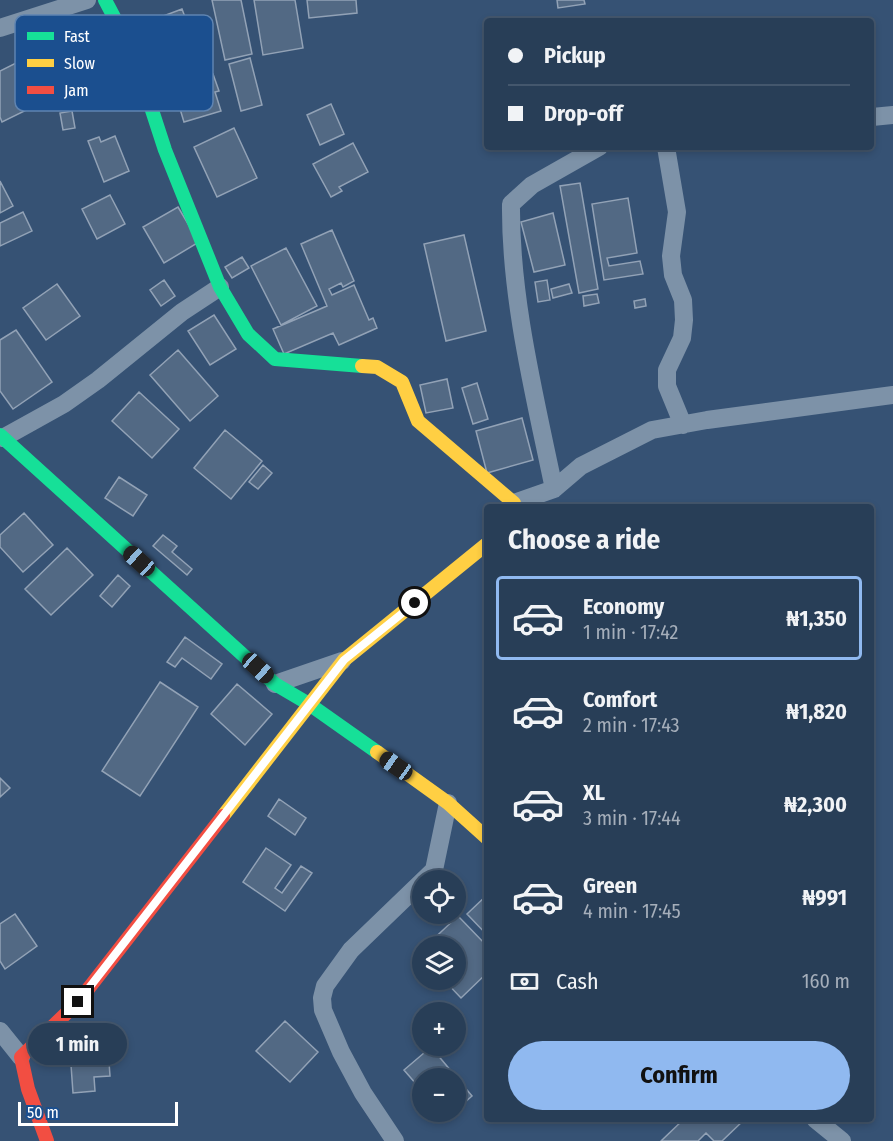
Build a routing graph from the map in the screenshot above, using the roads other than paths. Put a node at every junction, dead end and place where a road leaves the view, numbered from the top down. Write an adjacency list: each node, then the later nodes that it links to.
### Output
1 (87, 0): 3 (street)
2 (105, 0): 4 (street)
3 (40, 15)
4 (113, 15)
5 (15, 23): 6 (street)
6 (0, 28)
7 (152, 111): 12 (street)
8 (893, 115): 9 (street)
9 (874, 117)
10 (594, 150): 16 (street)
11 (667, 150): 14 (street)
12 (220, 287): 15 (street); 17 (street)
13 (893, 395): 14 (street)
14 (682, 425): 16 (street)
15 (1, 438): 21 (street)
16 (554, 489): 18 (street)
17 (511, 504)
18 (515, 504)
19 (484, 546): 20 (street)
20 (344, 660): 21 (street); 22 (street)
21 (275, 684): 22 (street)
22 (309, 704): 23 (street); 26 (street)
23 (448, 802): 24 (street); 29 (street)
24 (484, 834)
25 (0, 1031): 26 (street)
26 (21, 1057): 28 (street)
27 (819, 1122): 30 (street)
28 (47, 1141)
29 (395, 1141)
30 (842, 1141)

